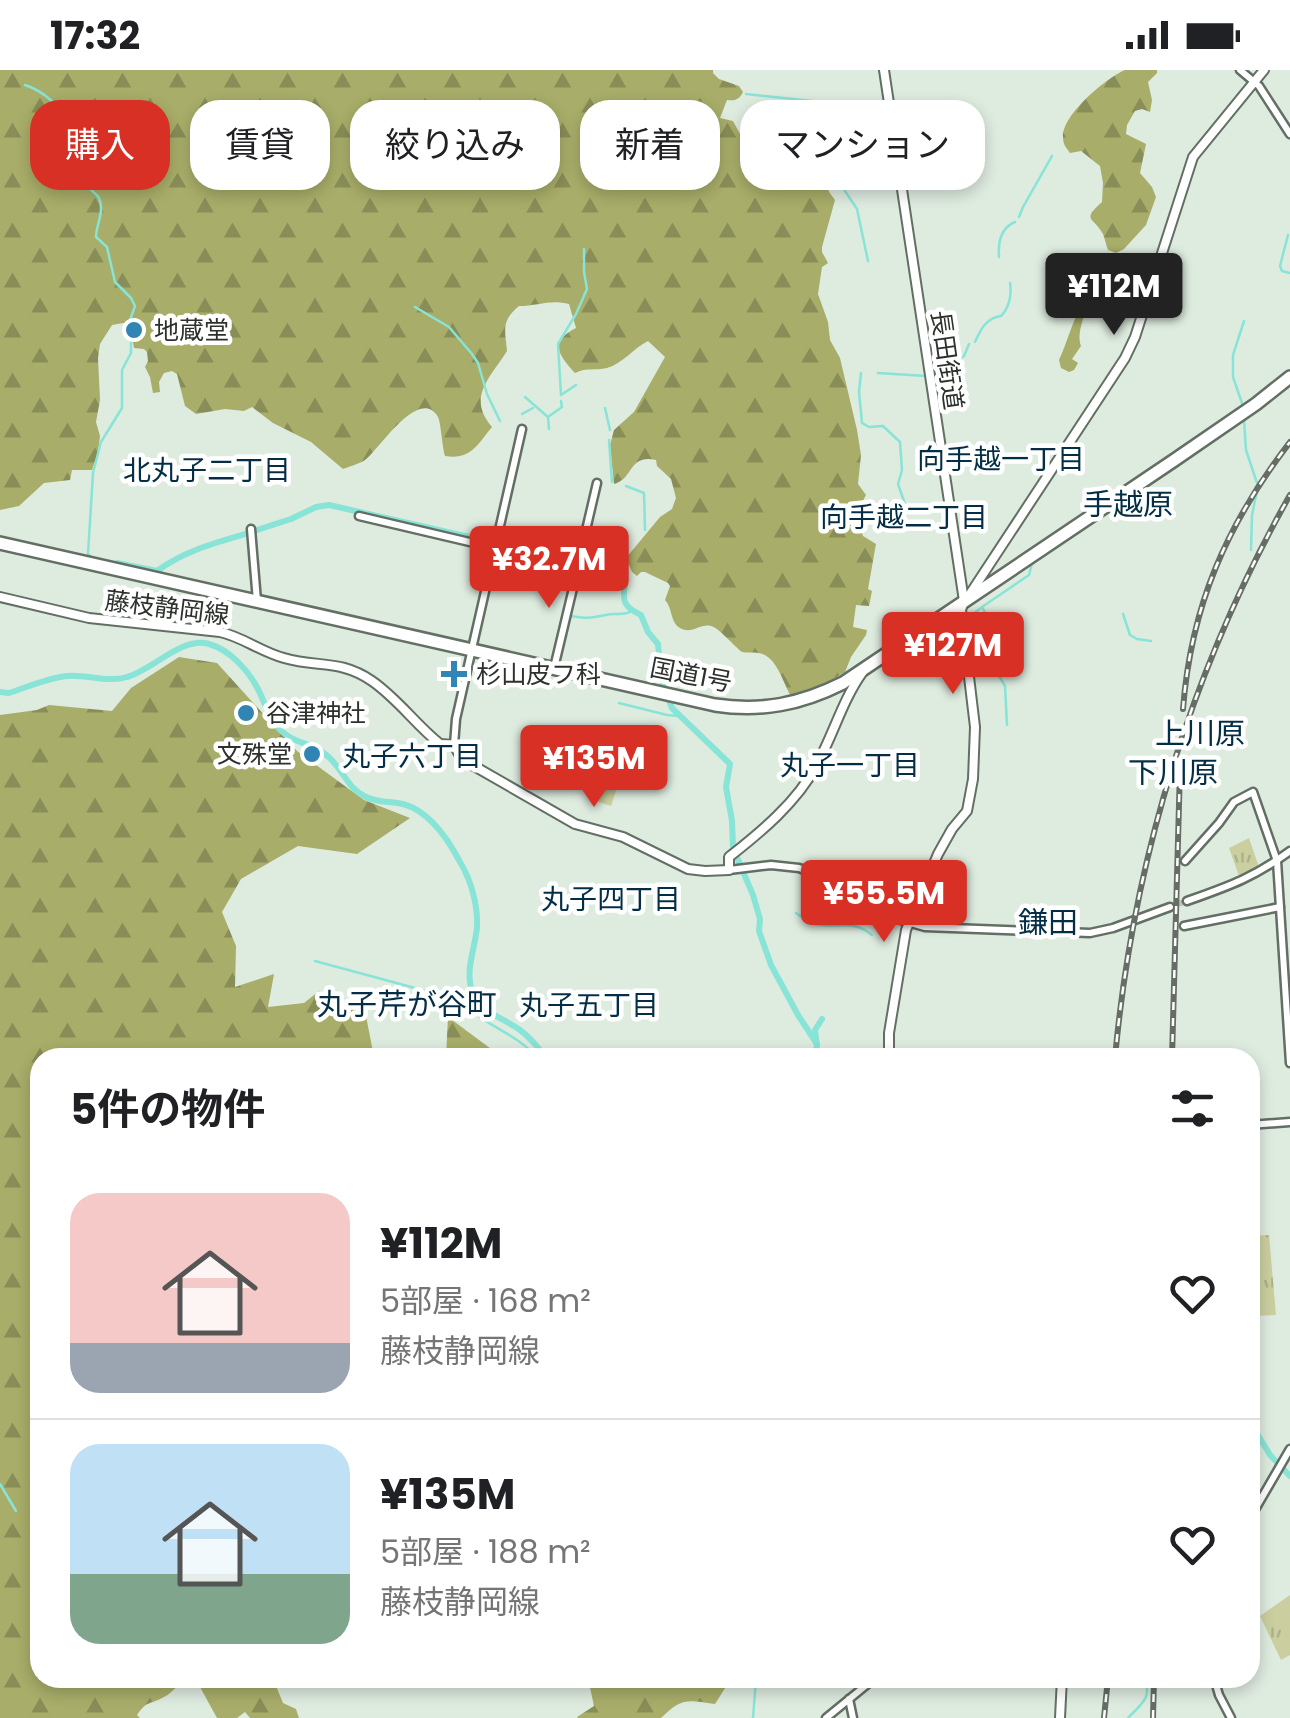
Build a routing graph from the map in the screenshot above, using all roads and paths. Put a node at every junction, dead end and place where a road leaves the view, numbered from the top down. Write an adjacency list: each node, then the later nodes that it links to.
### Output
1 (884, 70): 15 (main road, 長田街道)
2 (1240, 70): 3 (street)
3 (1259, 75): 4 (street); 12 (main road)
4 (1290, 134)
5 (1290, 377): 12 (highway, 国道1号)
6 (522, 429): 11 (street)
7 (596, 483): 17 (street)
8 (359, 516): 11 (street)
9 (251, 529): 14 (street)
10 (0, 543): 14 (highway, 国道1号)
11 (496, 545): 16 (street)
12 (989, 578): 15 (highway, 国道1号)
13 (0, 596): 19 (main road, 藤枝静岡線)
14 (257, 601): 16 (highway, 国道1号)
15 (964, 601): 18 (highway, 国道1号); 27 (main road, 長田街道)
16 (472, 650): 17 (highway, 国道1号); 19 (street)
17 (554, 668): 18 (highway, 国道1号)
18 (847, 688): 23 (main road)
19 (454, 744): 23 (main road, 藤枝静岡線)
20 (1290, 851): 22 (street)
21 (1185, 861): 22 (street)
22 (1276, 861): 24 (street); 26 (street)
23 (729, 870): 27 (street)
24 (1187, 900)
25 (1170, 906): 27 (street)
26 (1280, 907): 28 (street); 30 (street)
27 (908, 924): 29 (main road, 長田街道)
28 (1184, 926)
29 (889, 1048)
30 (1290, 1063)
31 (1290, 1122): 32 (street)
32 (1260, 1124)
33 (1288, 1453): 34 (street)
34 (1260, 1500)
35 (863, 1688): 38 (street)
36 (1062, 1688): 41 (main road)
37 (1217, 1688): 42 (street)
38 (848, 1699): 39 (street); 40 (street)
39 (826, 1718)
40 (853, 1718)
41 (1060, 1718)
42 (1231, 1718)

